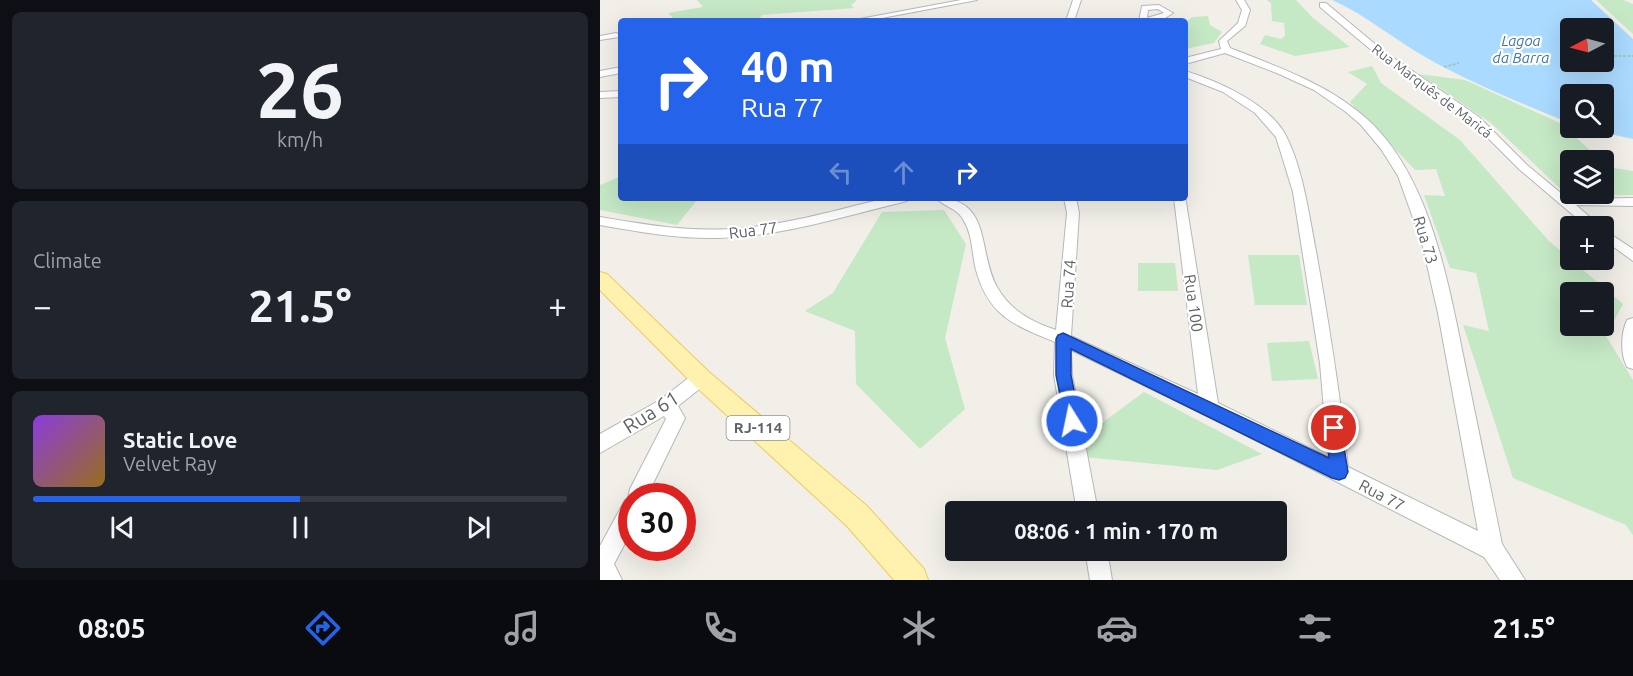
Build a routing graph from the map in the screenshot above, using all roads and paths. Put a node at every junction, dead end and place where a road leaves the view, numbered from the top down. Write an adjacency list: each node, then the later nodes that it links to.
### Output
1 (918, 0): 6 (street)
2 (973, 0): 6 (street)
3 (1077, 0): 8 (street)
4 (1240, 0): 11 (street)
5 (1323, 5): 22 (street, Rua Marquês de Maricá)
6 (924, 9): 7 (street)
7 (871, 18)
8 (1071, 18)
9 (616, 35): 10 (street)
10 (600, 38)
11 (1226, 50): 14 (street); 46 (street, Rua 73)
12 (1614, 56): 13 (path)
13 (1633, 56)
14 (1188, 60)
15 (1459, 63): 16 (path)
16 (1444, 67)
17 (618, 71): 18 (street)
18 (600, 74)
19 (1188, 75): 42 (street)
20 (618, 94): 21 (street)
21 (600, 95)
22 (1560, 198)
23 (892, 201): 31 (street, Rua 77)
24 (951, 201): 36 (street, Rua 77)
25 (1071, 201): 36 (street, Rua 74)
26 (1180, 201): 40 (street, Rua 100)
27 (1614, 202): 28 (street)
28 (1633, 202)
29 (1566, 204): 30 (street, Rua Marquês de Maricá)
30 (1581, 216)
31 (600, 221)
32 (1614, 242): 33 (street)
33 (1633, 256)
34 (600, 279): 38 (main road, RJ-114)
35 (1633, 324): 37 (street)
36 (1063, 339): 40 (street, Rua 77); 44 (street, Rua 74)
37 (1633, 362)
38 (701, 378): 39 (street, Rua 61); 49 (main road, RJ-114)
39 (666, 405): 41 (street, Rua 61); 43 (street)
40 (1209, 407): 42 (street, Rua 77)
41 (600, 444)
42 (1339, 472): 46 (street, Rua 77)
43 (643, 483)
44 (1086, 501)
45 (618, 539): 48 (street)
46 (1492, 549): 51 (street, Rua 73)
47 (1098, 561): 50 (street)
48 (604, 571)
49 (913, 580)
50 (1101, 580)
51 (1514, 580)

